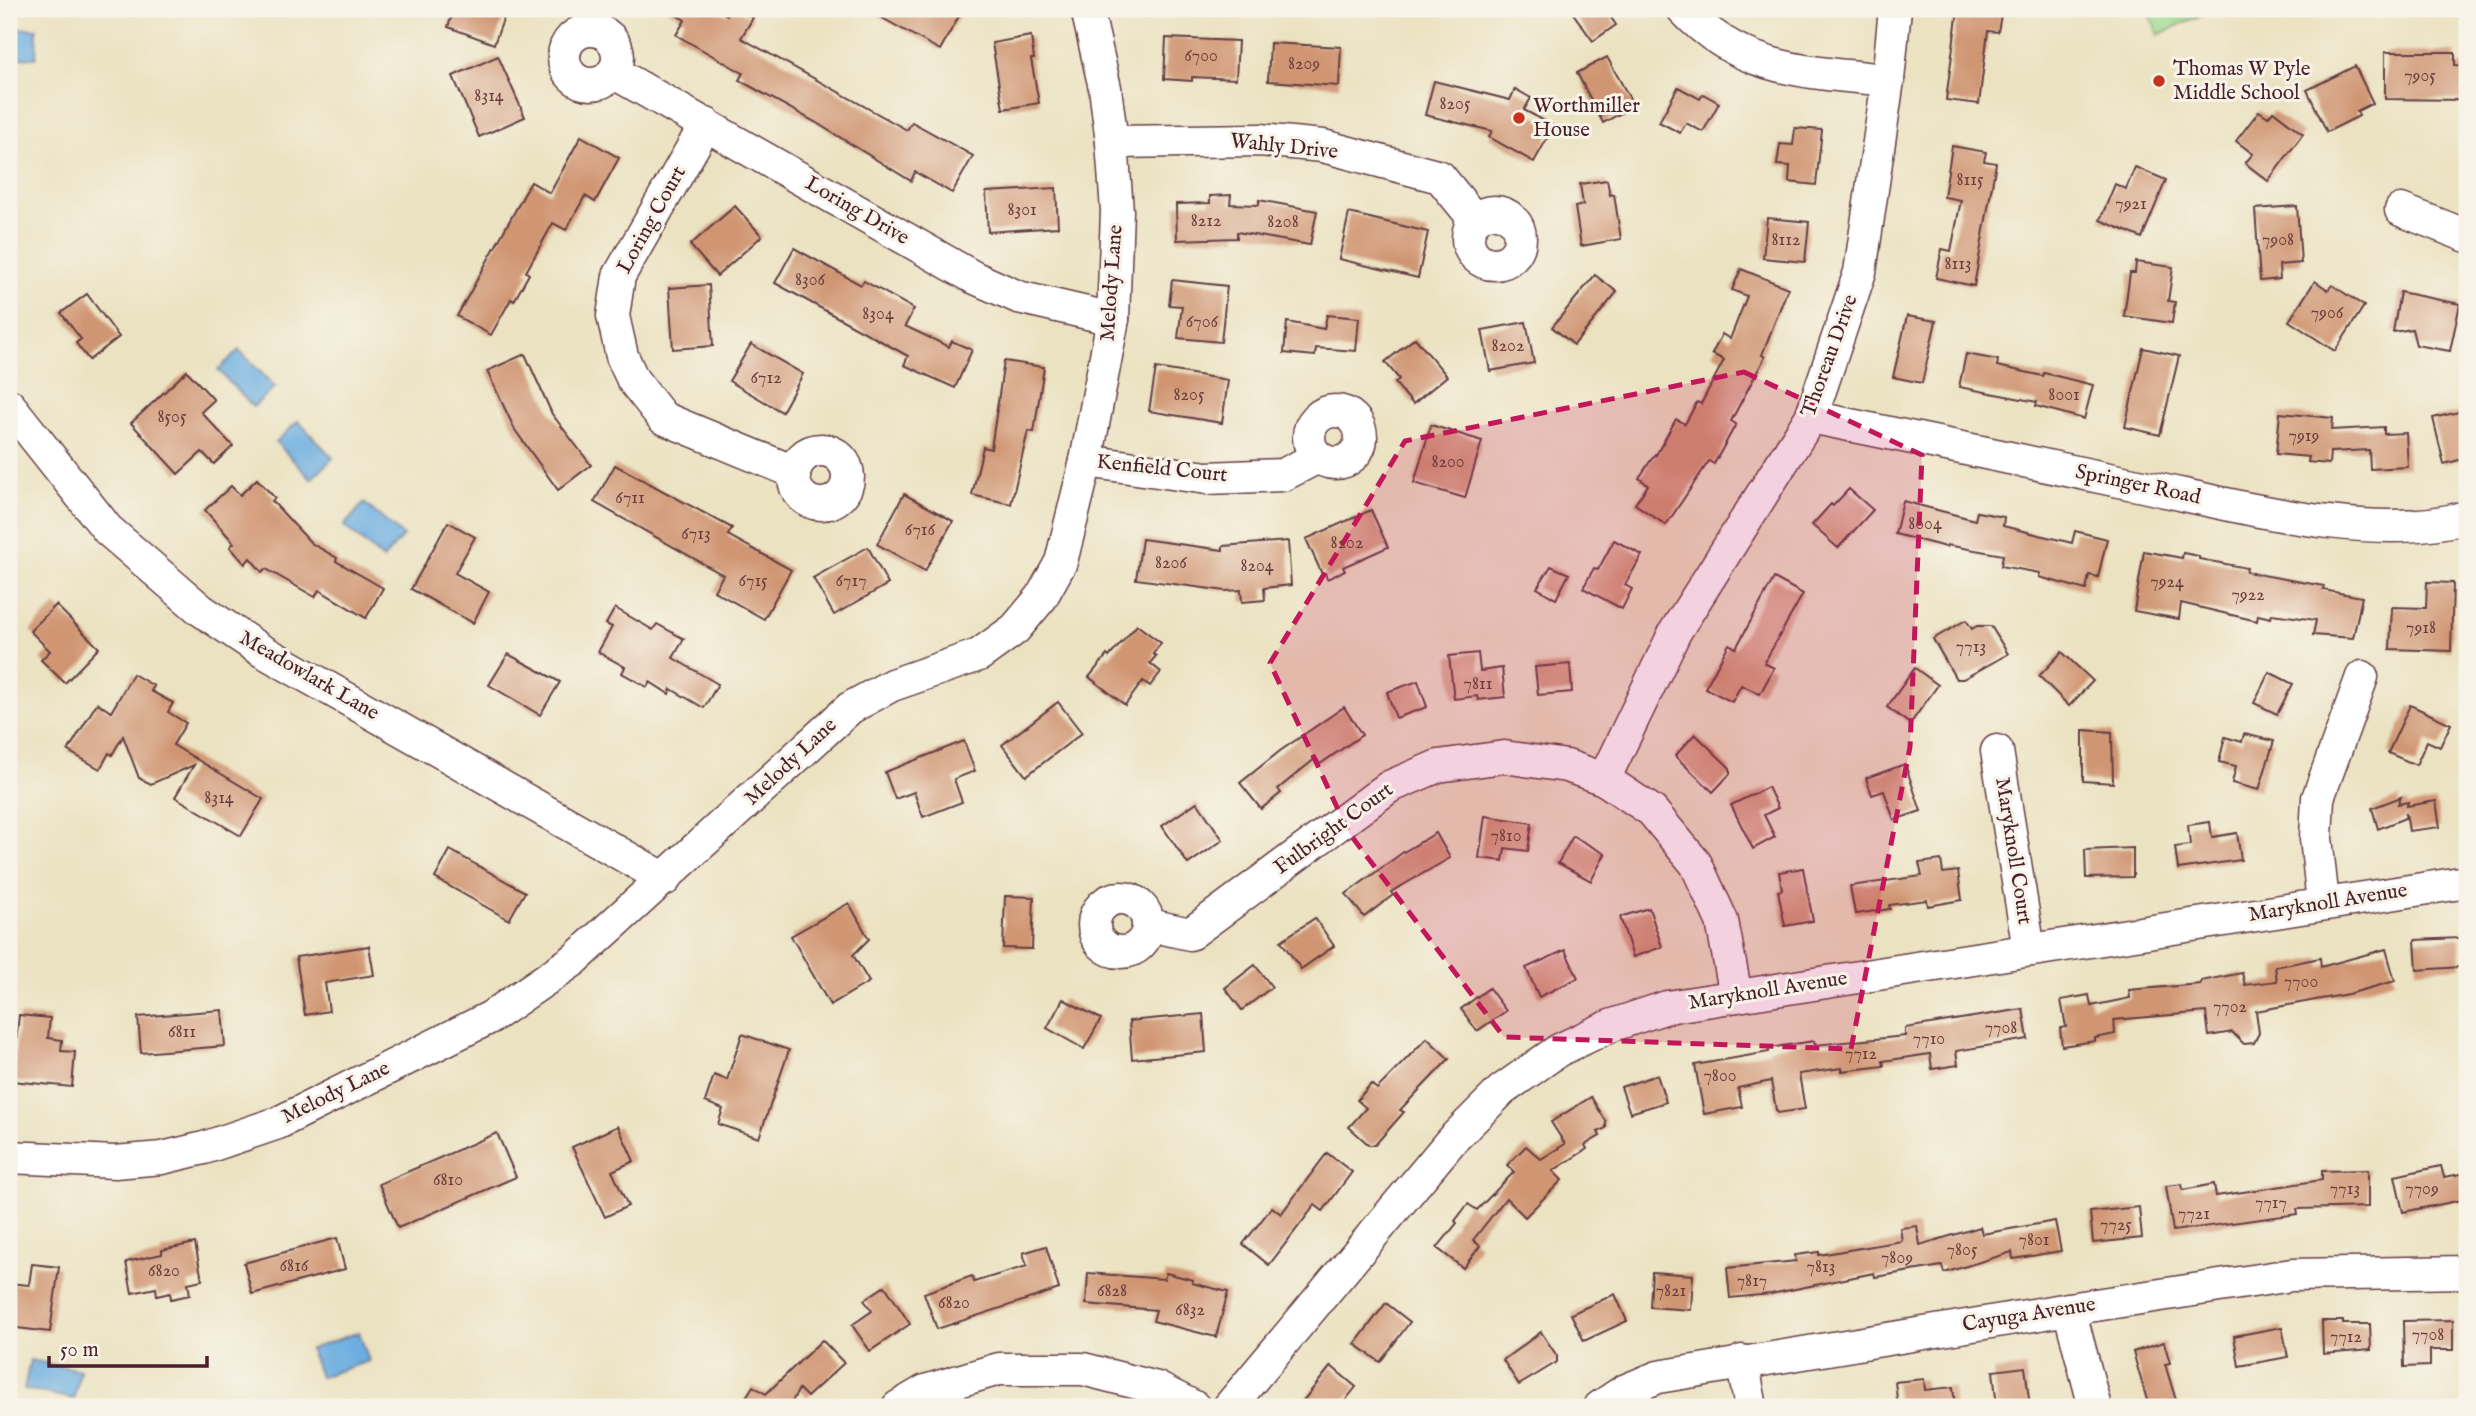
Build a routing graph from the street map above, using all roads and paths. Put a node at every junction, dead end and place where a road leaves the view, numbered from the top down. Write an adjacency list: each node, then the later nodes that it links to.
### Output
1 (1087, 9): 7 (street, Melody Lane)
2 (1683, 9): 5 (street)
3 (1895, 9): 5 (street, Thoreau Drive)
4 (613, 72): 6 (street, Loring Drive)
5 (1888, 80): 13 (street, Thoreau Drive)
6 (706, 124): 11 (street, Loring Drive); 16 (street, Loring Court)
7 (1112, 142): 9 (street, Wahly Drive); 11 (street, Melody Lane)
8 (2401, 210): 10 (street)
9 (1475, 220)
10 (2467, 236)
11 (1113, 319): 15 (street, Melody Lane)
12 (9, 405): 21 (street, Meadowlark Lane)
13 (1811, 417): 17 (street, Springer Road); 20 (street, Thoreau Drive)
14 (1318, 457): 15 (street, Kenfield Court)
15 (1086, 461): 21 (street, Melody Lane)
16 (794, 472)
17 (2467, 517)
18 (2362, 677): 23 (street)
19 (1997, 751): 25 (street, Maryknoll Court)
20 (1604, 779): 24 (street, Fulbright Court); 26 (street, Fulbright Court)
21 (665, 879): 27 (street, Melody Lane)
22 (2467, 882): 23 (street, Maryknoll Avenue)
23 (2323, 903): 25 (street, Maryknoll Avenue)
24 (1149, 925)
25 (2029, 950): 26 (street, Maryknoll Avenue)
26 (1736, 996): 33 (street, Maryknoll Avenue)
27 (9, 1157)
28 (2467, 1272): 29 (street, Cayuga Avenue)
29 (2069, 1309): 30 (street, Cayuga Avenue); 36 (street)
30 (1742, 1361): 34 (street, Cayuga Avenue); 35 (street)
31 (898, 1407): 32 (street)
32 (1194, 1407)
33 (1229, 1407)
34 (1600, 1407)
35 (1751, 1407)
36 (2095, 1407)

